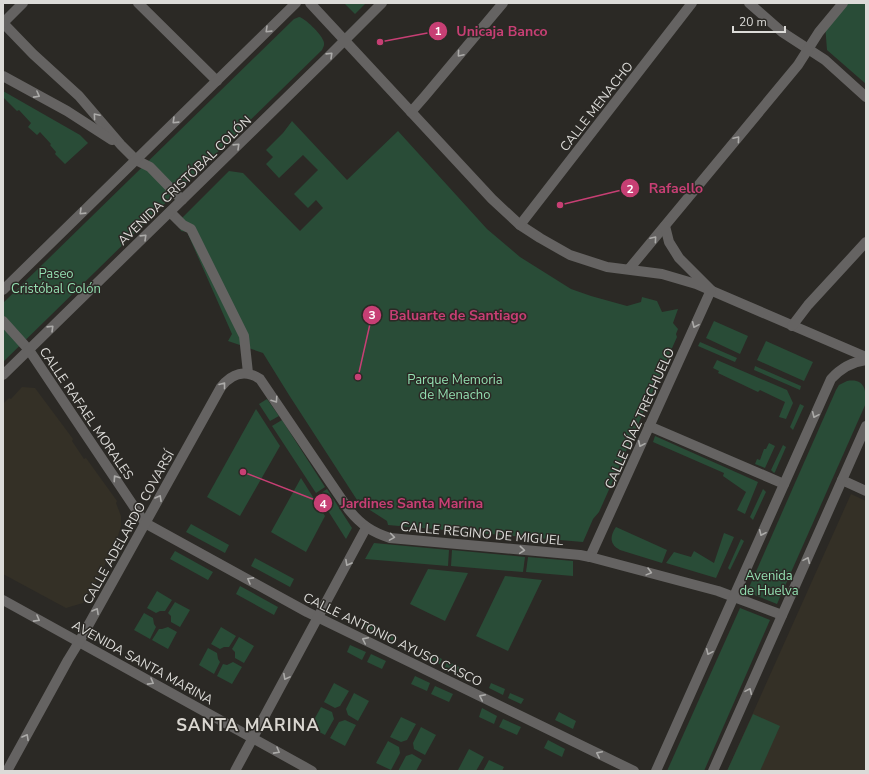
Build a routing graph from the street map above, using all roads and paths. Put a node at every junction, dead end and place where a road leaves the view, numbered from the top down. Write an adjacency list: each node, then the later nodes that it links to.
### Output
1 (23, 3): 10 (street)
2 (138, 3): 14 (street)
3 (296, 3): 14 (street, one-way to 14)
4 (310, 3): 11 (street)
5 (382, 3): 11 (street, AVENIDA CRISTÓBAL COLÓN)
6 (504, 3): 16 (street, one-way to 16)
7 (692, 3): 21 (street, CALLE MENACHO)
8 (749, 3): 12 (street)
9 (843, 3): 12 (street)
10 (3, 23): 17 (street, one-way to 10)
11 (345, 41): 16 (street); 19 (street, AVENIDA CRISTÓBAL COLÓN, one-way to 11)
12 (808, 48): 15 (street); 22 (street, one-way to 12)
13 (3, 76): 17 (street, one-way to 17)
14 (217, 81): 18 (street, one-way to 18)
15 (866, 96)
16 (411, 112): 21 (street)
17 (121, 146): 18 (street)
18 (136, 160): 19 (street); 25 (street, one-way to 25)
19 (182, 200): 20 (street, AVENIDA CRISTÓBAL COLÓN)
20 (170, 212): 29 (street, AVENIDA CRISTÓBAL COLÓN, one-way to 20); 31 (street)
21 (520, 225): 24 (street)
22 (665, 226): 24 (street, one-way to 22); 26 (street)
23 (866, 242): 28 (street)
24 (629, 269): 26 (street)
25 (3, 290)
26 (711, 290): 28 (street); 33 (street, CALLE DÍAZ TRECHUELO, one-way to 33)
27 (3, 321): 29 (street, CALLE RAFAEL MORALES)
28 (792, 326): 30 (street)
29 (29, 350): 32 (street, AVENIDA CRISTÓBAL COLÓN); 38 (street, CALLE RAFAEL MORALES, one-way to 29)
30 (866, 359): 36 (street, one-way to 36)
31 (248, 373): 38 (street, CALLE ADELARDO COVARSÍ, one-way to 31); 39 (street, CALLE REGINO DE MIGUEL, one-way to 39)
32 (3, 375)
33 (649, 426): 36 (street); 40 (street, CALLE DÍAZ TRECHUELO, one-way to 40)
34 (866, 426): 35 (street)
35 (842, 480): 37 (street); 43 (street, one-way to 35)
36 (784, 484): 41 (street, one-way to 41)
37 (866, 491)
38 (145, 522): 44 (street, CALLE ANTONIO AYUSO CASCO, one-way to 38); 45 (street, CALLE ADELARDO COVARSÍ, one-way to 38)
39 (366, 528): 40 (street, CALLE REGINO DE MIGUEL, one-way to 40); 44 (street, one-way to 44)
40 (590, 557): 41 (street, CALLE REGINO DE MIGUEL, one-way to 41)
41 (734, 597): 43 (street); 51 (street, one-way to 51)
42 (3, 600): 45 (street, AVENIDA SANTA MARINA, one-way to 45)
43 (782, 616): 52 (street, one-way to 43)
44 (318, 617): 46 (street, one-way to 46); 50 (street, CALLE ANTONIO AYUSO CASCO, one-way to 44)
45 (79, 642): 46 (street, AVENIDA SANTA MARINA, one-way to 46); 47 (street, CALLE ADELARDO COVARSÍ, one-way to 45)
46 (252, 738): 48 (street); 49 (street, AVENIDA SANTA MARINA, one-way to 49)
47 (7, 771)
48 (235, 771)
49 (312, 771)
50 (634, 771)
51 (656, 771)
52 (714, 771)

